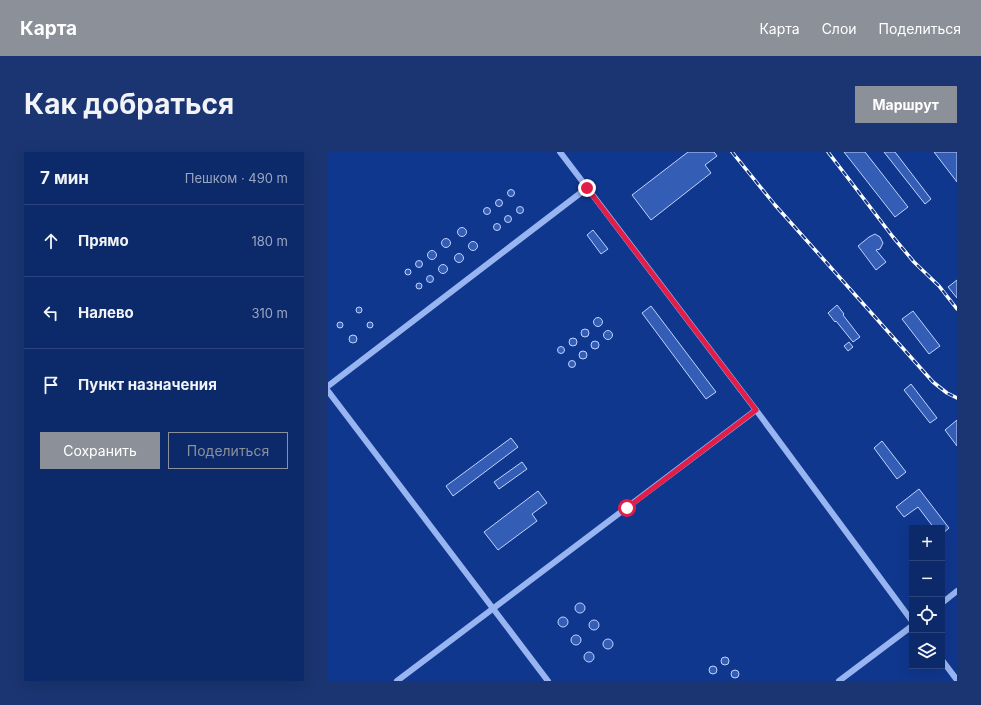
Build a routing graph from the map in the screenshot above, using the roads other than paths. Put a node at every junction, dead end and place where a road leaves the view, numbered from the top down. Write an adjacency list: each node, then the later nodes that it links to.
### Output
1 (560, 152): 2 (lane)
2 (587, 188): 3 (lane); 5 (lane)
3 (328, 386)
4 (328, 391): 8 (lane)
5 (756, 410): 8 (lane); 9 (lane)
6 (957, 591): 7 (lane)
7 (945, 601)
8 (493, 609): 13 (lane); 14 (lane)
9 (909, 617)
10 (909, 628): 15 (lane)
11 (945, 664): 12 (lane)
12 (957, 680)
13 (398, 681)
14 (548, 681)
15 (839, 681)

